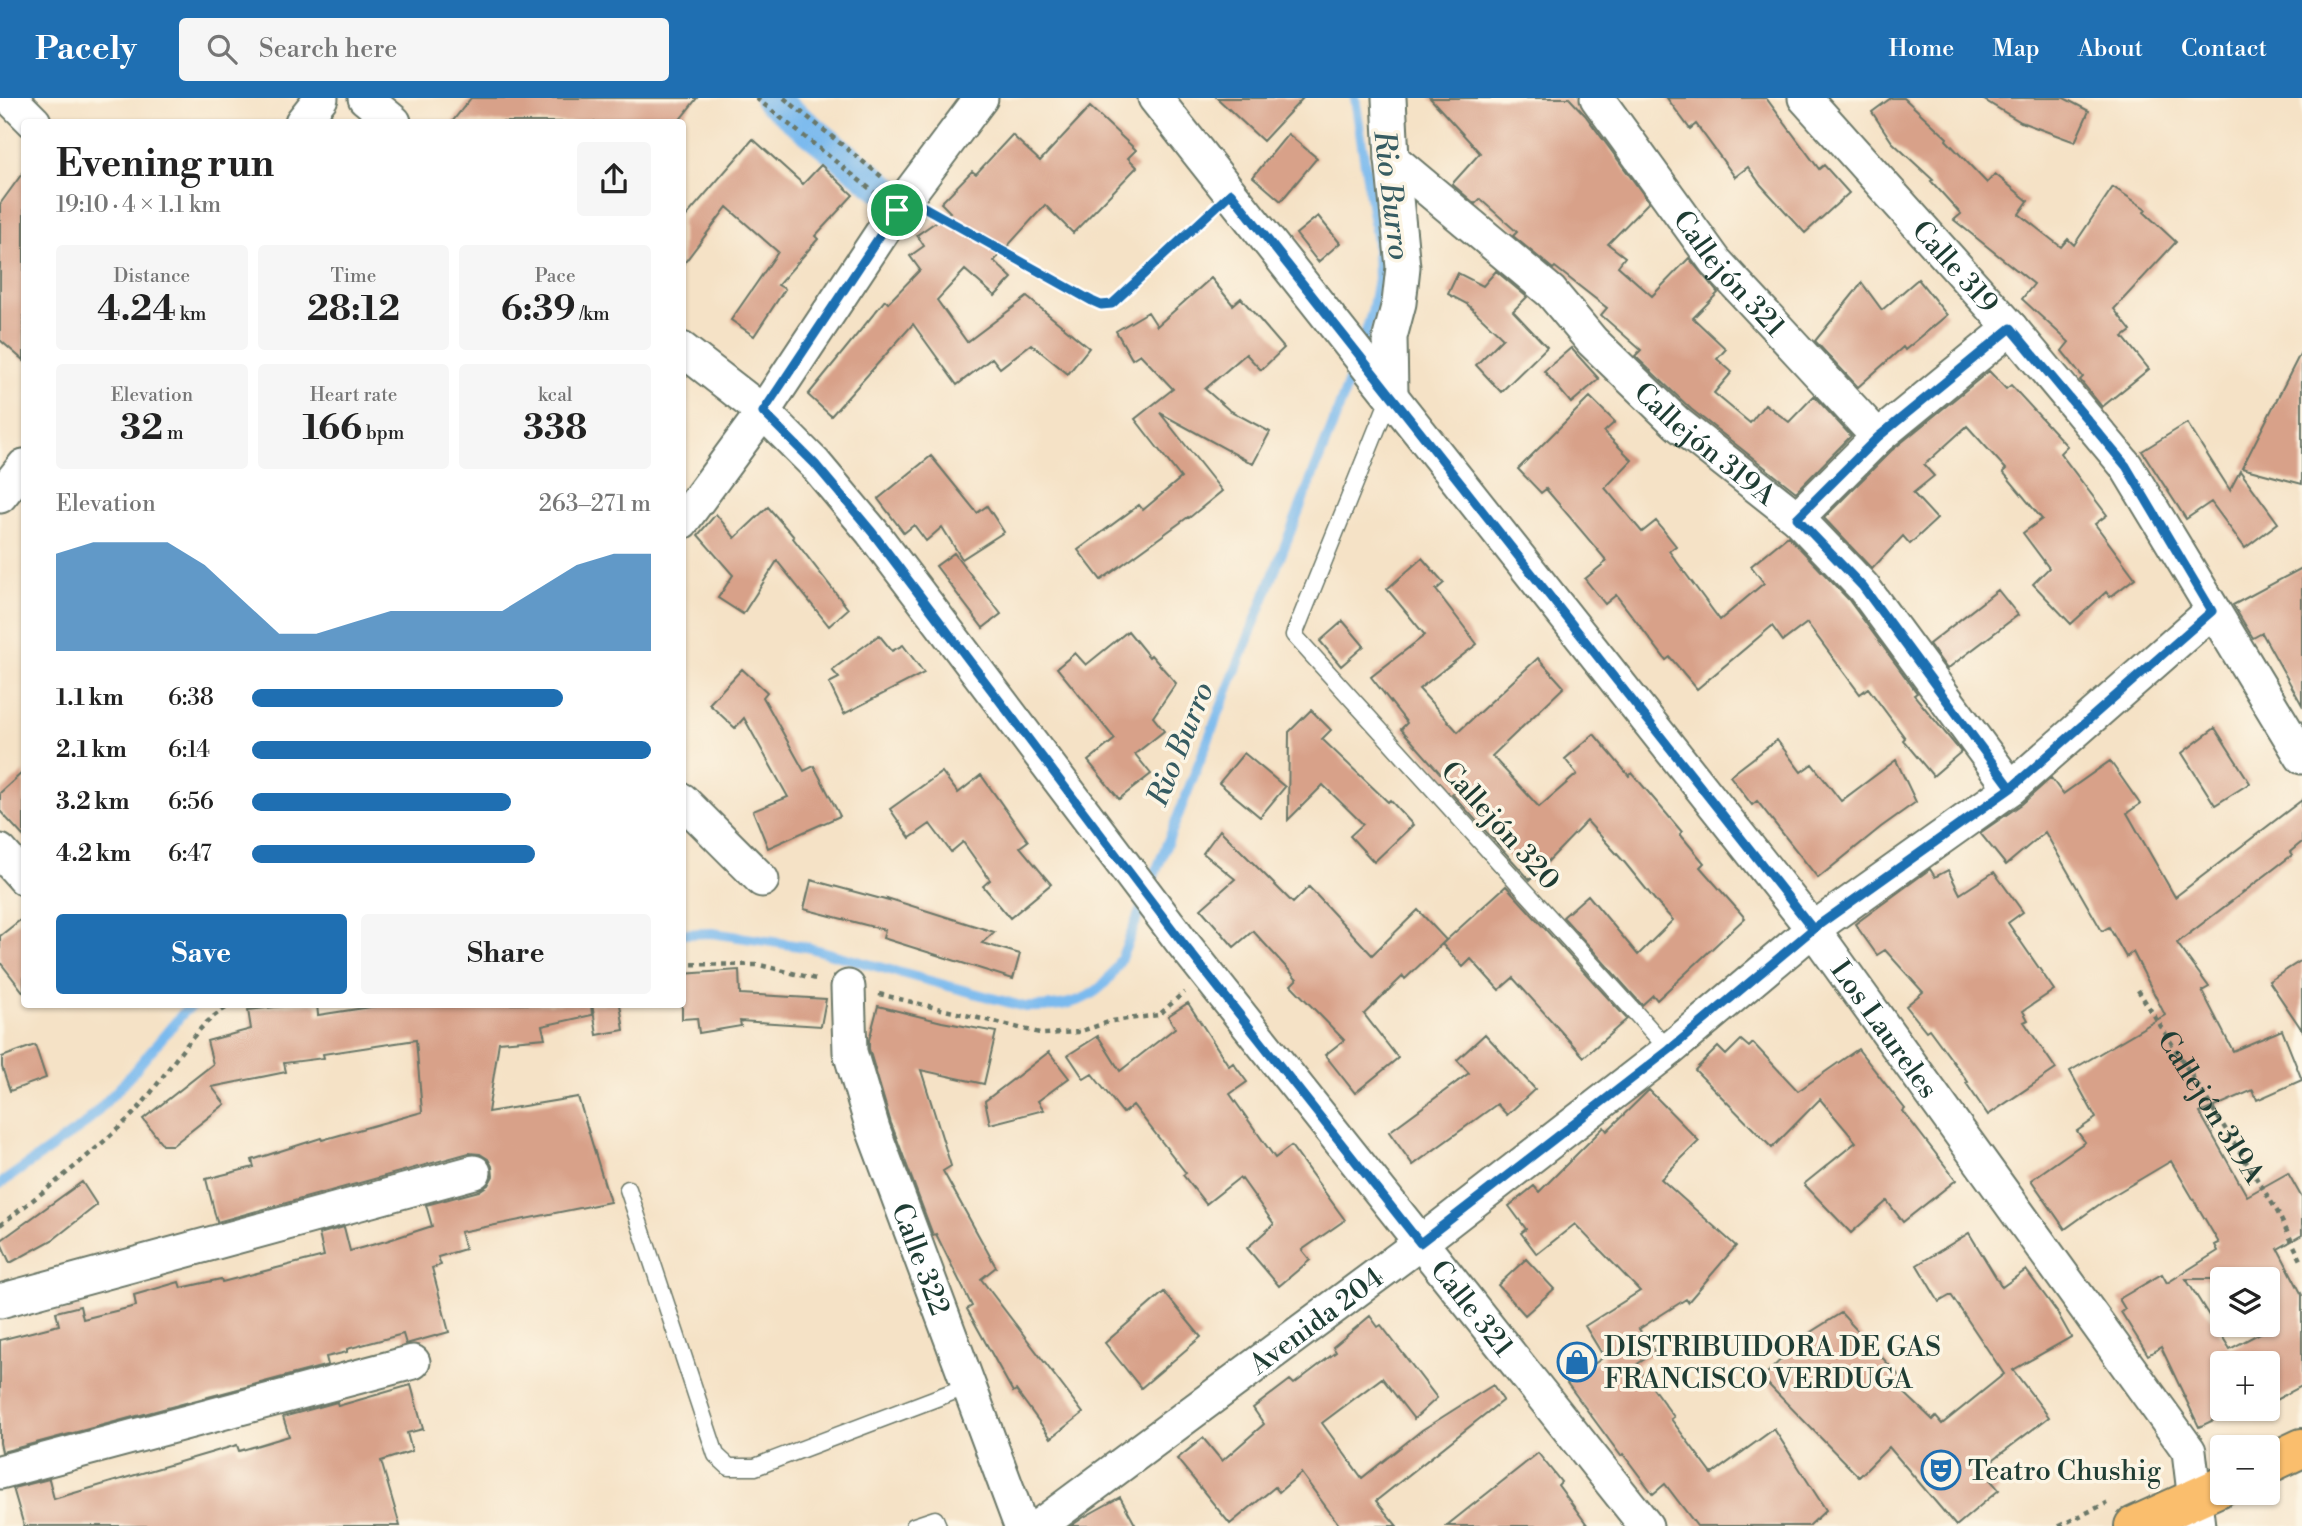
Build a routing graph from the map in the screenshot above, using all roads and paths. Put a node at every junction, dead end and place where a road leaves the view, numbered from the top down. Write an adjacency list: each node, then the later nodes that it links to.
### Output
1 (10, 98): 11 (street)
2 (321, 98): 12 (street)
3 (365, 98): 13 (street)
4 (756, 98): 16 (path)
5 (784, 98): 16 (path)
6 (981, 98): 16 (street)
7 (1155, 98): 15 (street, Los Laureles)
8 (1389, 98): 14 (street)
9 (1597, 98): 21 (street, Callejón 321)
10 (1805, 98): 17 (street, Calle 319)
11 (31, 119)
12 (304, 119)
13 (390, 119)
14 (1392, 159): 19 (street); 23 (street, Callejón 319A)
15 (1231, 193): 16 (path); 19 (street, Los Laureles)
16 (902, 203): 20 (street)
17 (2011, 328): 21 (street); 24 (street, Calle 319)
18 (686, 352): 20 (street, Calle 321)
19 (1382, 383): 31 (street, Los Laureles); 37 (lane, Callejón 320)
20 (763, 412): 22 (street); 33 (street, Calle 321)
21 (1878, 437): 23 (street)
22 (686, 517)
23 (1797, 518): 26 (street, Callejón 319A)
24 (2212, 611): 25 (street, Calle 319); 26 (street, Avenida 204)
25 (2302, 757)
26 (2011, 788): 31 (street, Avenida 204)
27 (686, 804): 30 (street)
28 (0, 851): 29 (street)
29 (21, 875)
30 (762, 880)
31 (1813, 929): 37 (street, Avenida 204); 49 (street, Los Laureles)
32 (686, 964): 34 (path)
33 (1206, 971): 34 (path); 41 (street, Calle 321)
34 (848, 987): 45 (street, Calle 322)
35 (2138, 990): 42 (path, Callejón 319A)
36 (225, 1008): 40 (path)
37 (1669, 1050): 41 (street, Avenida 204)
38 (474, 1172): 43 (street)
39 (628, 1189): 45 (lane)
40 (0, 1225)
41 (1420, 1243): 53 (street, Avenida 204); 54 (street, Calle 321)
42 (2302, 1262)
43 (0, 1301)
44 (413, 1362): 48 (street)
45 (968, 1386): 52 (street, Calle 322)
46 (2302, 1448): 47 (main road)
47 (2280, 1458)
48 (0, 1472)
49 (2205, 1504): 55 (main road)
50 (914, 1526): 51 (lane)
51 (938, 1526)
52 (1021, 1526)
53 (1039, 1526)
54 (1646, 1526)
55 (2134, 1526)

